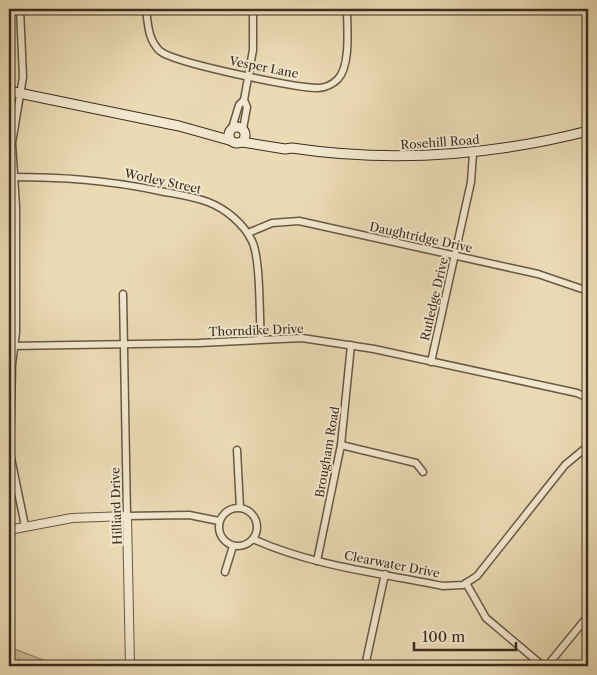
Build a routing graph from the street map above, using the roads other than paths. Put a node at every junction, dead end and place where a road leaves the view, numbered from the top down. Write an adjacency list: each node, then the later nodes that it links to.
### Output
1 (20, 9): 7 (street)
2 (146, 9): 5 (street, Vesper Lane)
3 (253, 9): 5 (street)
4 (347, 9): 5 (street, Vesper Lane)
5 (248, 76): 8 (street)
6 (9, 91): 7 (main road)
7 (20, 93): 9 (main road); 17 (street)
8 (244, 100): 10 (street); 11 (street)
9 (179, 126): 10 (main road); 13 (main road)
10 (231, 129): 11 (main road); 13 (main road)
11 (244, 130): 14 (main road); 15 (main road, Rosehill Road)
12 (588, 131): 16 (main road, Rosehill Road)
13 (229, 140): 14 (main road)
14 (242, 142): 15 (main road, Rosehill Road)
15 (292, 148): 16 (main road, Rosehill Road)
16 (473, 153): 19 (street, Rutledge Drive)
17 (12, 177): 18 (street, Worley Street); 25 (street)
18 (248, 233): 19 (street, Daughtridge Drive); 22 (street, Worley Street)
19 (455, 256): 20 (street, Daughtridge Drive); 26 (street, Rutledge Drive)
20 (588, 290)
21 (123, 294): 23 (street, Hilliard Drive)
22 (261, 339): 23 (street, Thorndike Drive); 24 (street, Thorndike Drive)
23 (123, 344): 25 (street, Thorndike Drive); 33 (street, Hilliard Drive)
24 (351, 345): 26 (street, Thorndike Drive); 28 (street, Brougham Road)
25 (12, 346): 35 (street)
26 (431, 362): 27 (street, Thorndike Drive)
27 (588, 398)
28 (341, 445): 31 (street); 39 (street, Brougham Road)
29 (588, 446): 42 (street)
30 (237, 450): 32 (street)
31 (423, 472)
32 (240, 508): 34 (street); 37 (street)
33 (127, 516): 34 (street); 35 (street); 44 (street, Hilliard Drive)
34 (219, 521): 38 (street)
35 (25, 526): 36 (street)
36 (9, 530)
37 (253, 539): 38 (street); 39 (street, Clearwater Drive)
38 (233, 546): 40 (street)
39 (318, 561): 41 (street, Clearwater Drive)
40 (225, 572)
41 (385, 574): 42 (street, Clearwater Drive); 47 (street)
42 (466, 583): 48 (street)
43 (588, 616): 48 (street)
44 (130, 666)
45 (305, 666): 46 (street)
46 (312, 666)
47 (366, 666)
48 (545, 666)

